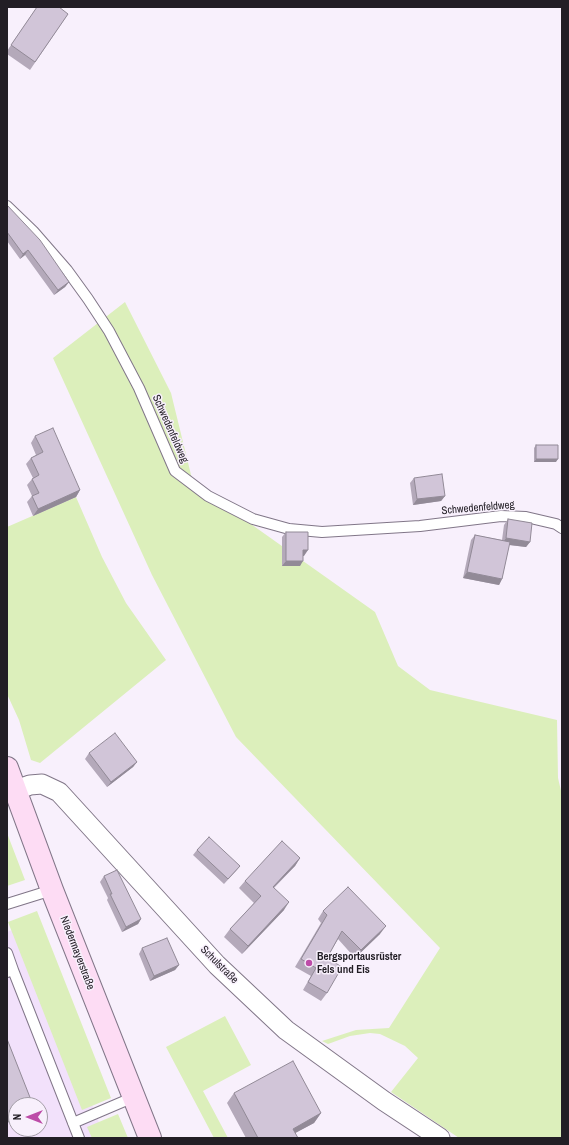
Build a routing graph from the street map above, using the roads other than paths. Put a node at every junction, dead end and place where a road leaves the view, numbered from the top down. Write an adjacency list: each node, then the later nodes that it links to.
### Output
1 (7, 206): 2 (lane, Schwedenfeldweg)
2 (562, 528)
3 (7, 768): 4 (main road, Niedermayerstraße)
4 (16, 790): 5 (main road, Niedermayerstraße); 13 (street, Schulstraße)
5 (52, 890): 6 (lane); 9 (main road, Niedermayerstraße)
6 (7, 904)
7 (7, 953): 8 (lane)
8 (10, 971): 10 (lane)
9 (134, 1097): 10 (lane); 12 (main road, Niedermayerstraße)
10 (73, 1123): 11 (lane)
11 (79, 1138)
12 (150, 1138)
13 (440, 1138)

